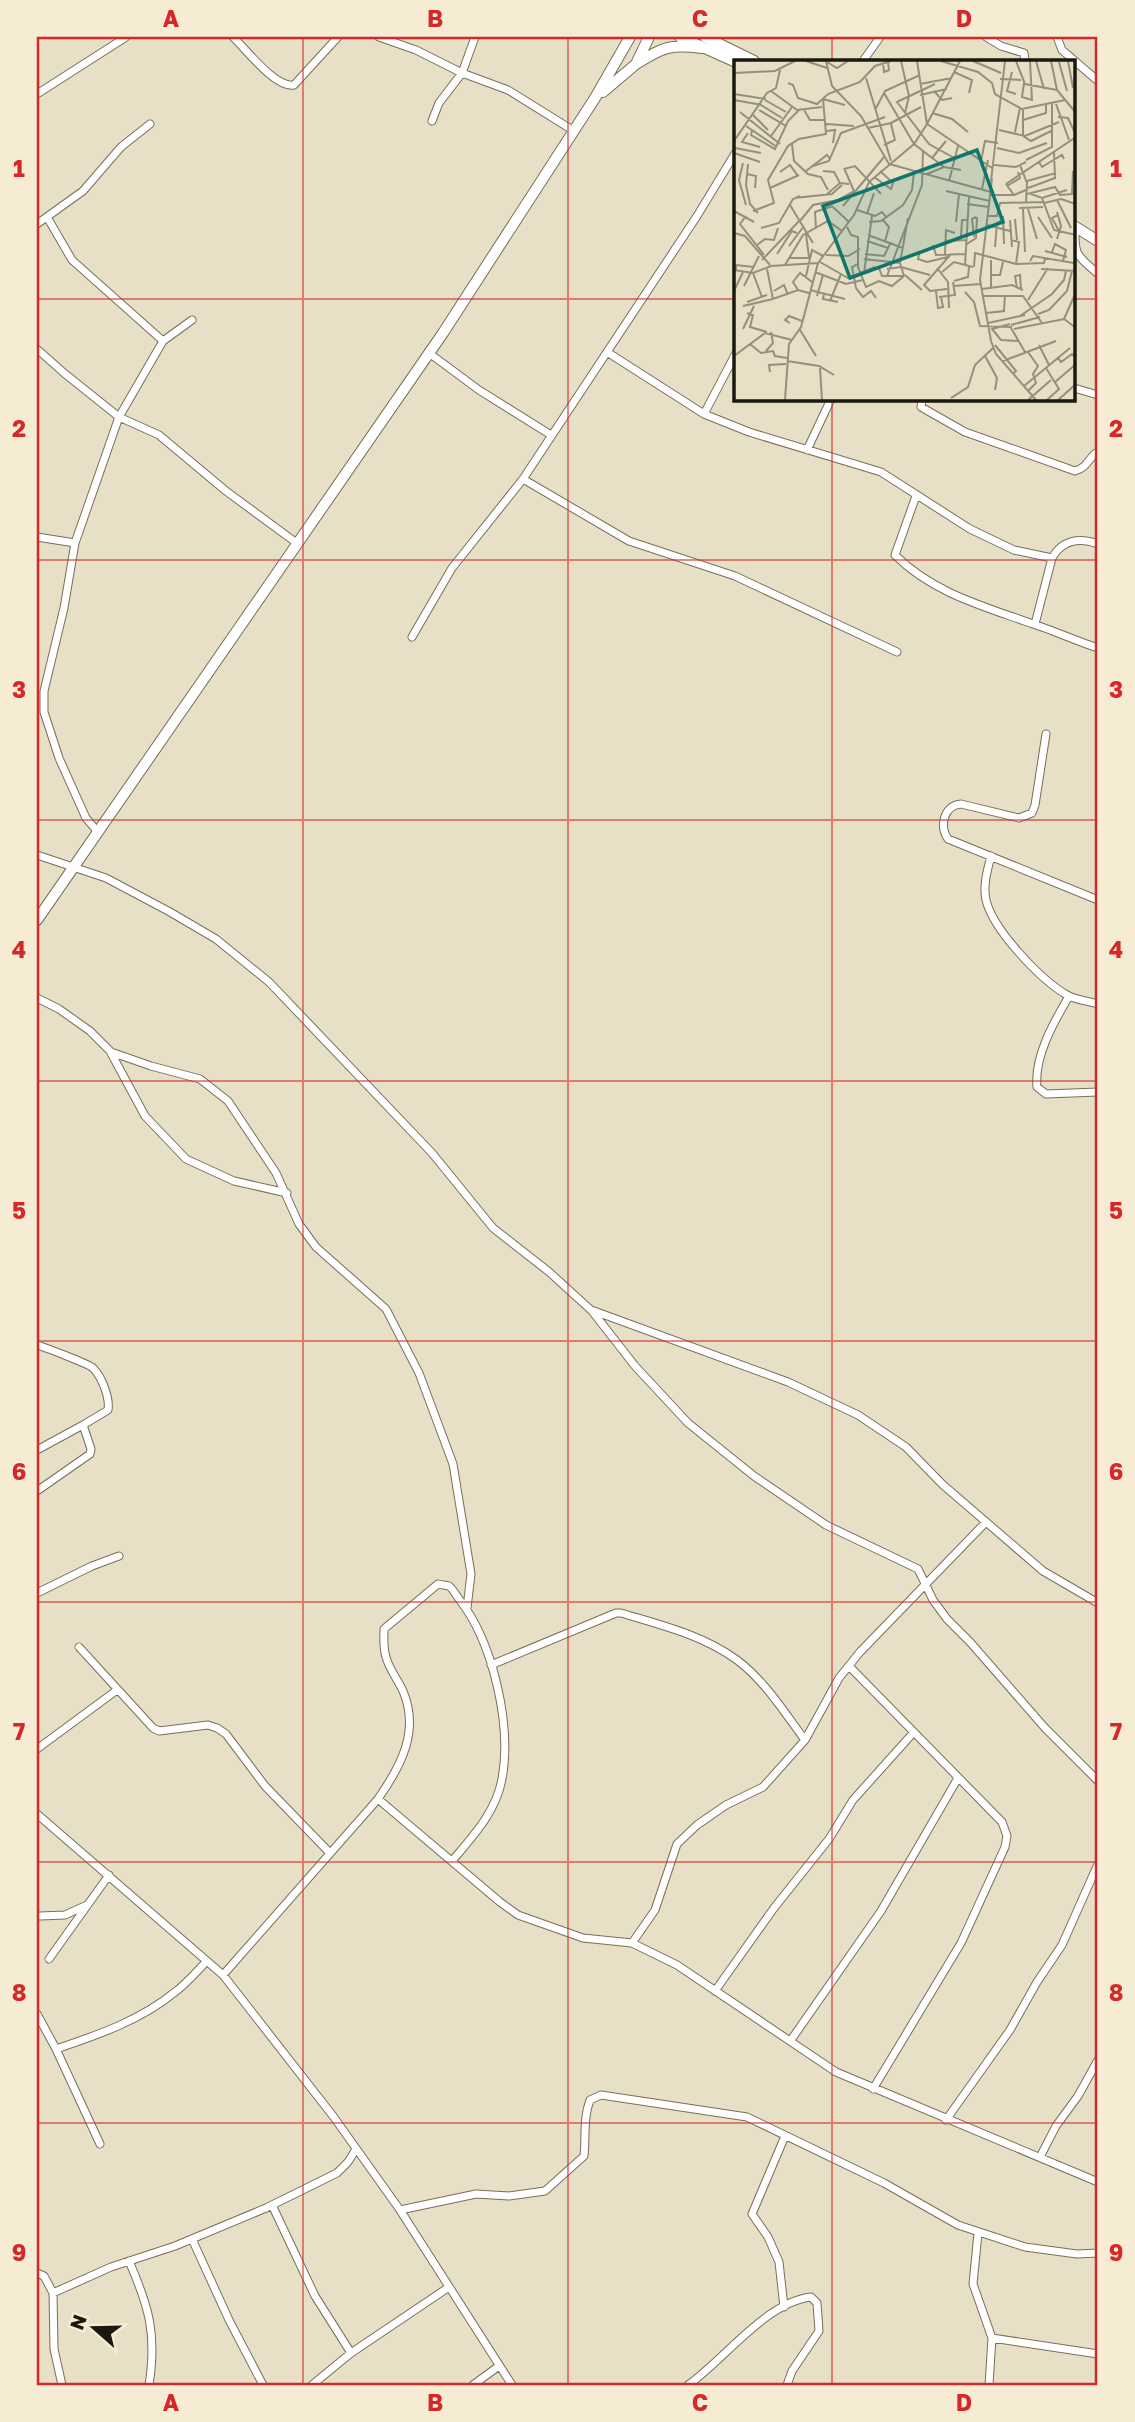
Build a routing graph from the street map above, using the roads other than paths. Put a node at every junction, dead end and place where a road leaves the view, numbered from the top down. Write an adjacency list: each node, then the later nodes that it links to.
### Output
1 (126, 37): 22 (street)
2 (233, 37): 3 (street)
3 (338, 37)
4 (379, 37): 20 (street)
5 (475, 37): 20 (street)
6 (649, 37): 19 (main road)
7 (680, 37): 12 (main road)
8 (880, 37): 14 (street)
9 (986, 37): 15 (street)
10 (1057, 37): 16 (street)
11 (628, 38): 23 (main road)
12 (703, 42): 13 (main road); 17 (main road); 19 (main road)
13 (751, 60)
14 (864, 60)
15 (1025, 60)
16 (1074, 60)
17 (734, 61)
18 (1076, 62): 21 (street)
19 (636, 64): 23 (main road)
20 (462, 73): 24 (street); 26 (street)
21 (1098, 81)
22 (37, 94)
23 (595, 98): 26 (main road)
24 (432, 121)
25 (150, 124): 28 (street)
26 (573, 131): 38 (main road)
27 (734, 155): 37 (street)
28 (47, 217): 29 (street); 35 (street)
29 (37, 224)
30 (1076, 228): 31 (main road)
31 (1098, 240)
32 (1076, 245): 33 (street)
33 (1098, 274)
34 (192, 320): 35 (street)
35 (163, 341): 45 (street)
36 (37, 349): 45 (street)
37 (607, 352): 44 (street); 46 (street)
38 (429, 353): 46 (street); 53 (main road)
39 (734, 357): 44 (street)
40 (1076, 389): 41 (street)
41 (1098, 395)
42 (830, 401): 47 (street)
43 (922, 401): 48 (street)
44 (704, 414): 47 (street)
45 (119, 417): 52 (street); 53 (street)
46 (551, 435): 49 (street)
47 (807, 450): 50 (street)
48 (1098, 452)
49 (523, 479): 57 (street); 59 (street)
50 (916, 496): 55 (street); 56 (street)
51 (37, 537): 52 (street)
52 (75, 543): 61 (street)
53 (298, 544): 61 (main road)
54 (1098, 544): 55 (street)
55 (1052, 558): 56 (street)
56 (1035, 624): 58 (street)
57 (412, 637)
58 (1098, 648)
59 (897, 652)
60 (1046, 734): 63 (street)
61 (97, 831): 64 (main road)
62 (37, 855): 64 (street)
63 (991, 856): 65 (street); 67 (street)
64 (72, 868): 66 (main road); 73 (street)
65 (1098, 900)
66 (37, 920)
67 (1069, 996): 69 (street); 71 (street)
68 (37, 998): 70 (street)
69 (1098, 1004)
70 (111, 1052): 72 (street); 72 (street)
71 (1098, 1090)
72 (286, 1193): 83 (street)
73 (592, 1311): 78 (street); 80 (street)
74 (37, 1345): 75 (street)
75 (83, 1425): 76 (street); 77 (street)
76 (37, 1450)
77 (37, 1490)
78 (986, 1522): 80 (street); 82 (street)
79 (119, 1556): 81 (street)
80 (926, 1586): 86 (street); 92 (street)
81 (37, 1594)
82 (1098, 1603)
83 (467, 1609): 85 (street); 93 (street)
84 (79, 1647): 87 (street)
85 (491, 1665): 89 (street); 96 (street)
86 (849, 1666): 88 (street); 89 (street)
87 (117, 1690): 90 (street); 95 (street)
88 (914, 1732): 91 (street); 105 (street)
89 (804, 1740): 101 (street)
90 (37, 1749)
91 (958, 1778): 107 (street); 110 (street)
92 (1098, 1781)
93 (378, 1799): 95 (street); 96 (street)
94 (37, 1814): 98 (street)
95 (329, 1852): 104 (street)
96 (452, 1861): 101 (street)
97 (1098, 1864): 111 (street)
98 (109, 1875): 99 (street); 103 (street)
99 (87, 1905): 100 (street); 102 (street)
100 (40, 1916)
101 (632, 1943): 105 (street)
102 (49, 1959)
103 (207, 1961): 104 (street); 108 (street)
104 (223, 1975): 114 (street)
105 (715, 1991): 107 (street)
106 (37, 2014): 108 (street)
107 (791, 2040): 110 (street)
108 (56, 2049): 113 (street)
109 (1098, 2060): 115 (street)
110 (873, 2089): 111 (street)
111 (946, 2120): 115 (street)
112 (785, 2136): 118 (street); 119 (street); 126 (street)
113 (100, 2144)
114 (356, 2149): 117 (street); 118 (street)
115 (1041, 2157): 116 (street)
116 (1098, 2182)
117 (272, 2205): 120 (street); 128 (street)
118 (400, 2210): 124 (street)
119 (978, 2233): 121 (street); 127 (street)
120 (192, 2239): 122 (street); 133 (street)
121 (1098, 2253)
122 (129, 2261): 125 (street); 132 (street)
123 (37, 2273): 125 (street)
124 (449, 2287): 128 (street); 130 (street)
125 (53, 2293): 131 (street)
126 (784, 2307): 137 (street); 138 (street)
127 (992, 2338): 129 (street); 139 (street)
128 (351, 2353): 134 (street)
129 (1098, 2354)
130 (499, 2366): 135 (street); 136 (street)
131 (62, 2385)
132 (149, 2385)
133 (264, 2385)
134 (312, 2385)
135 (473, 2385)
136 (512, 2385)
137 (688, 2385)
138 (787, 2385)
139 (989, 2385)

